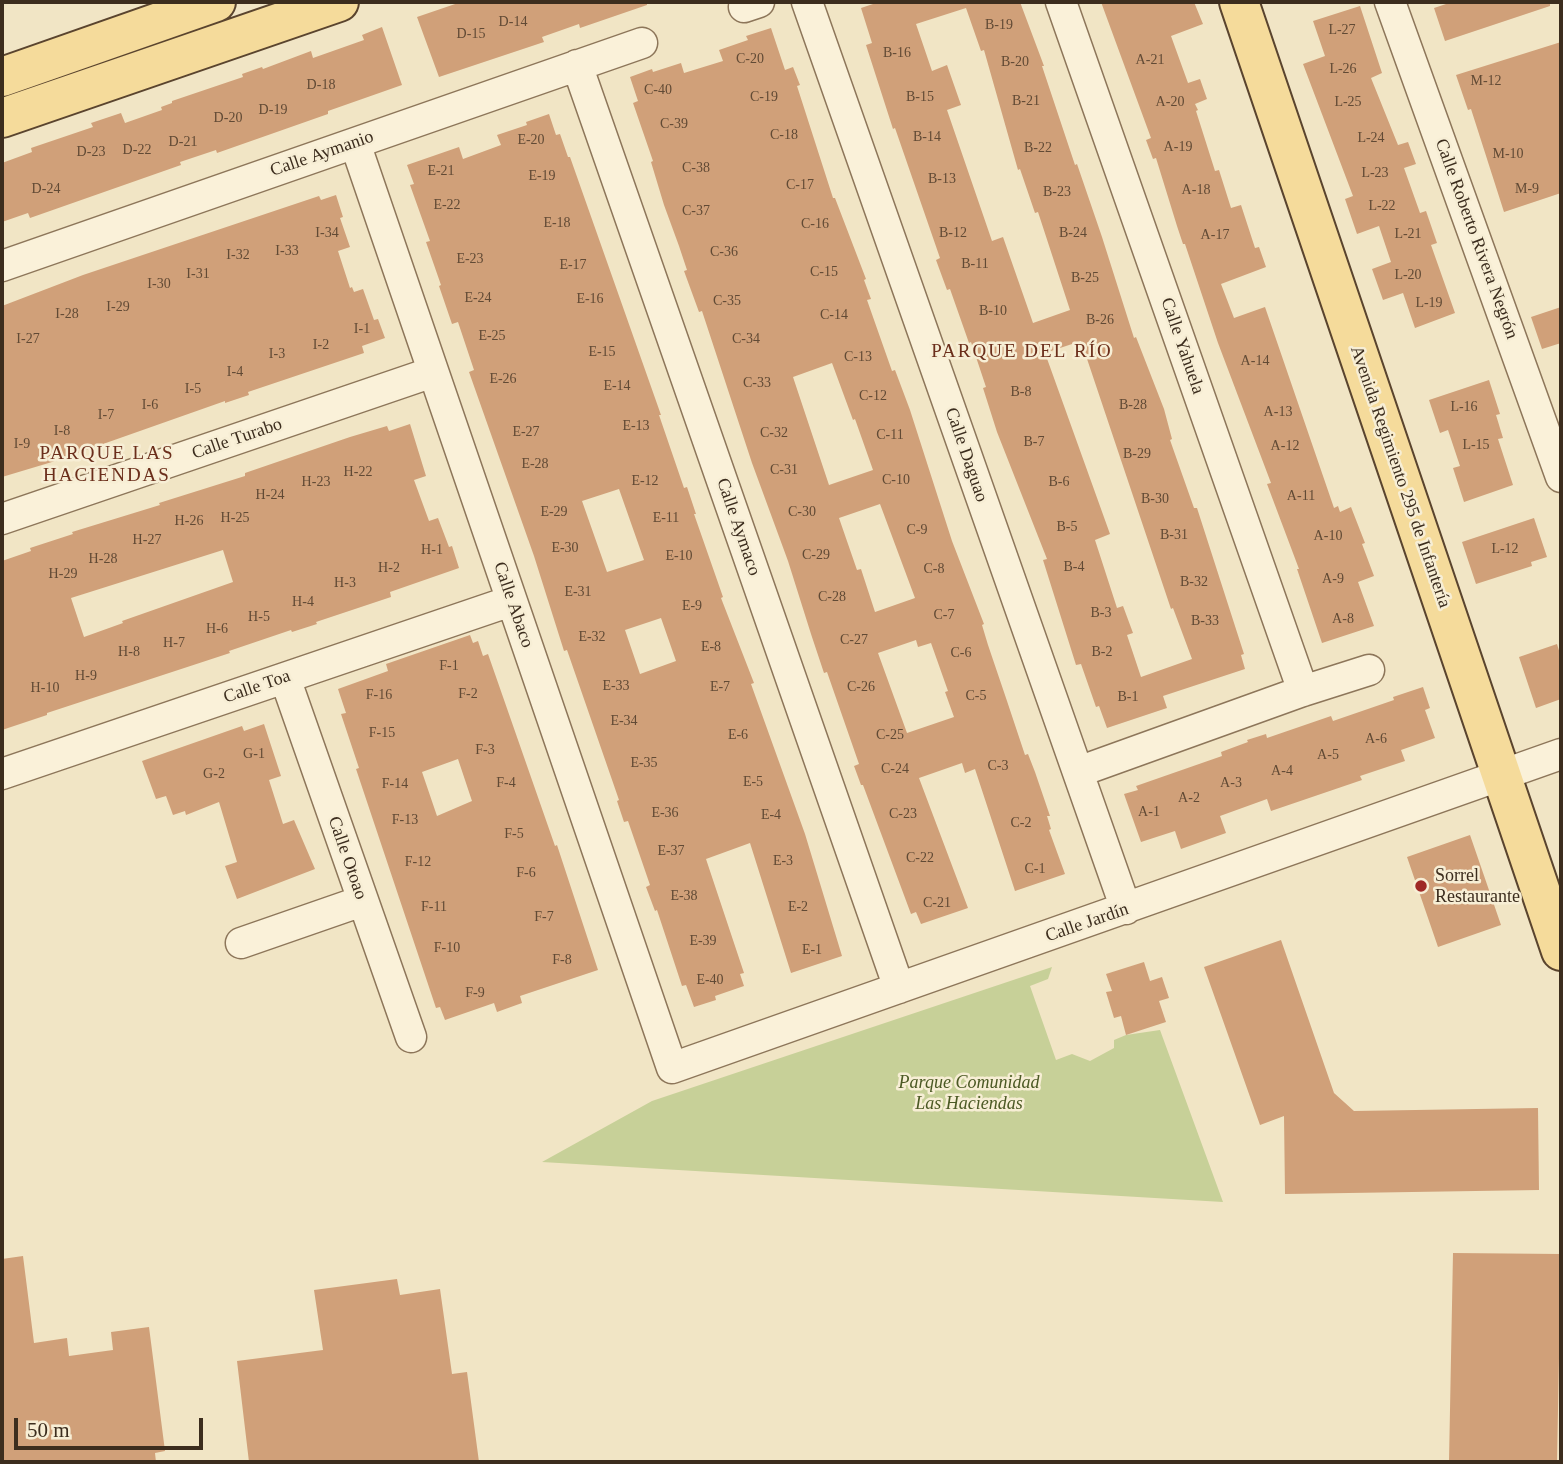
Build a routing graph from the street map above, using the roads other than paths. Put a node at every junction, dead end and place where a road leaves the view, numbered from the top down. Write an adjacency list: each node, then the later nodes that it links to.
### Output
1 (216, 2): 9 (main road)
2 (339, 2): 10 (main road)
3 (807, 2): 21 (street, Calle Daguao)
4 (1061, 2): 19 (street, Calle Yahuela)
5 (1239, 2): 23 (main road, Avenida Regimiento 295 de Infantería)
6 (1390, 2): 14 (street, Calle Roberto Rivera Negrón)
7 (642, 43): 8 (street, Calle Aymanio)
8 (577, 65): 11 (street, Calle Aymanio); 28 (street, Calle Aymaco)
9 (2, 77)
10 (2, 118)
11 (355, 143): 12 (street, Calle Aymanio); 13 (street, Calle Abaco)
12 (2, 267)
13 (433, 372): 15 (street, Calle Turabo); 16 (street, Calle Abaco)
14 (1561, 477)
15 (2, 519)
16 (511, 601): 18 (street, Calle Toa); 30 (street, Calle Abaco)
17 (1369, 670): 19 (street)
18 (285, 678): 22 (street, Calle Toa); 24 (street, Calle Otoao)
19 (1303, 691): 21 (street)
20 (1561, 754): 23 (street, Calle Jardín)
21 (1078, 772): 25 (street, Calle Daguao)
22 (2, 774)
23 (1502, 776): 25 (street, Calle Jardín); 27 (main road, Avenida Regimiento 295 de Infantería)
24 (362, 901): 26 (street); 29 (street, Calle Otoao)
25 (1126, 909): 28 (street, Calle Jardín)
26 (241, 943)
27 (1561, 951)
28 (899, 988): 30 (street, Calle Jardín)
29 (411, 1037)
30 (672, 1068)

